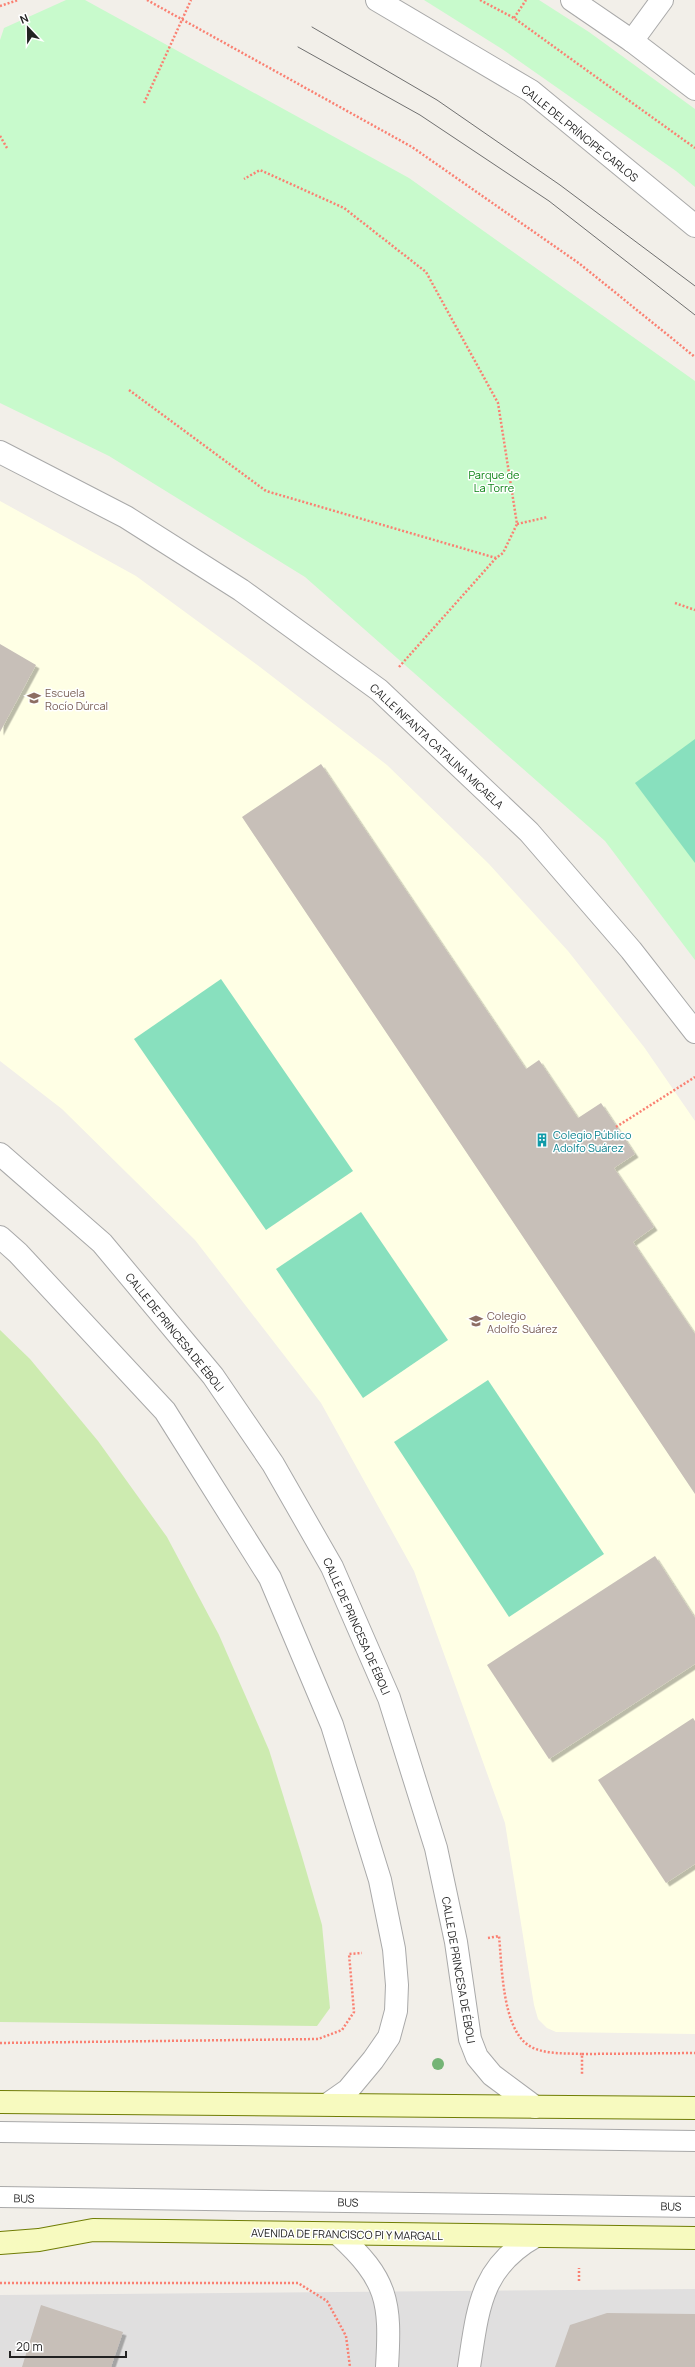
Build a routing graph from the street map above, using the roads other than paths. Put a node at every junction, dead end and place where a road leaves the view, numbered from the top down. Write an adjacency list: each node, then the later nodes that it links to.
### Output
1 (378, 0): 6 (street, CALLE DEL PRÍNCIPE CARLOS)
2 (572, 0): 4 (street)
3 (662, 0): 4 (street)
4 (632, 41): 5 (street)
5 (695, 88)
6 (695, 226)
7 (0, 452): 8 (street, CALLE INFANTA CATALINA MICAELA)
8 (695, 1032)
9 (0, 1154): 13 (street, CALLE DE PRINCESA DE ÉBOLI)
10 (0, 1237): 12 (street)
11 (0, 2102): 12 (street)
12 (328, 2104): 13 (street)
13 (535, 2107): 14 (street)
14 (695, 2108)
15 (0, 2132): 16 (lane)
16 (695, 2141)
17 (0, 2198): 18 (lane, BUS)
18 (695, 2206)
19 (338, 2234): 20 (street, AVENIDA DE FRANCISCO PI Y MARGALL); 22 (street, AVENIDA DE FRANCISCO PI Y MARGALL); 23 (street)
20 (536, 2236): 21 (street, AVENIDA DE FRANCISCO PI Y MARGALL); 24 (street)
21 (695, 2238)
22 (0, 2243)
23 (387, 2367)
24 (469, 2367)

